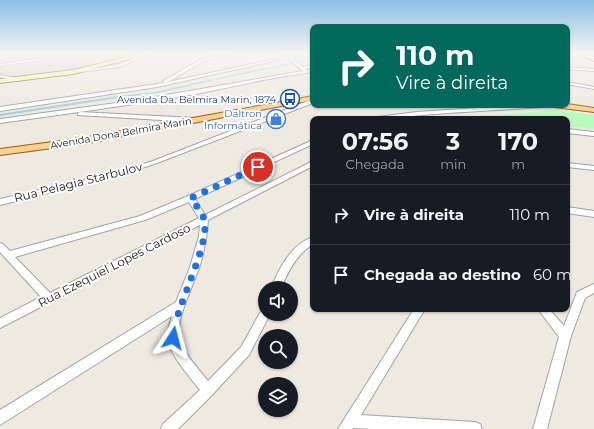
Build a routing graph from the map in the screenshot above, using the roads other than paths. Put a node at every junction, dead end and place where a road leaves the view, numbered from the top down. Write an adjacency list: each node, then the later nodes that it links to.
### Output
1 (59, 74): 6 (street)
2 (178, 74): 10 (street)
3 (238, 74): 7 (street)
4 (282, 74): 7 (street)
5 (0, 76): 6 (street)
6 (19, 80): 8 (street)
7 (216, 81): 10 (street); 19 (street)
8 (0, 82)
9 (570, 84): 11 (street)
10 (157, 86): 17 (street)
11 (591, 88): 12 (street)
12 (594, 94)
13 (310, 99): 22 (main road, Avenida Dona Belmira Marin)
14 (310, 103): 33 (street, Rua Pelagia Starbulov)
15 (570, 107): 18 (main road)
16 (515, 108): 20 (street)
17 (0, 109)
18 (594, 110)
19 (64, 113): 21 (street); 22 (street)
20 (399, 116)
21 (0, 120)
22 (194, 120): 26 (main road, Avenida Dona Belmira Marin)
23 (570, 131): 24 (street)
24 (594, 134)
25 (310, 143): 32 (street)
26 (0, 152)
27 (310, 165): 30 (street, Rua Ezequiel Lopes Cardoso)
28 (570, 165): 29 (street)
29 (594, 168)
30 (302, 169): 31 (street); 36 (street, Rua Ezequiel Lopes Cardoso)
31 (310, 170)
32 (191, 198): 36 (street); 39 (street)
33 (0, 202)
34 (570, 210): 35 (street)
35 (594, 214)
36 (204, 220): 42 (street, Rua Ezequiel Lopes Cardoso); 43 (street)
37 (310, 242): 40 (street)
38 (0, 246): 39 (street)
39 (9, 256): 42 (street)
40 (279, 281)
41 (594, 288): 48 (street)
42 (48, 298): 47 (street, Rua Ezequiel Lopes Cardoso)
43 (180, 305): 49 (street); 50 (street)
44 (418, 312): 51 (street)
45 (545, 312): 48 (street)
46 (261, 321): 49 (street)
47 (0, 323)
48 (565, 336): 54 (street)
49 (208, 391): 52 (street)
50 (0, 418)
51 (348, 425): 53 (street)
52 (168, 429)
53 (475, 429)
54 (540, 429)

